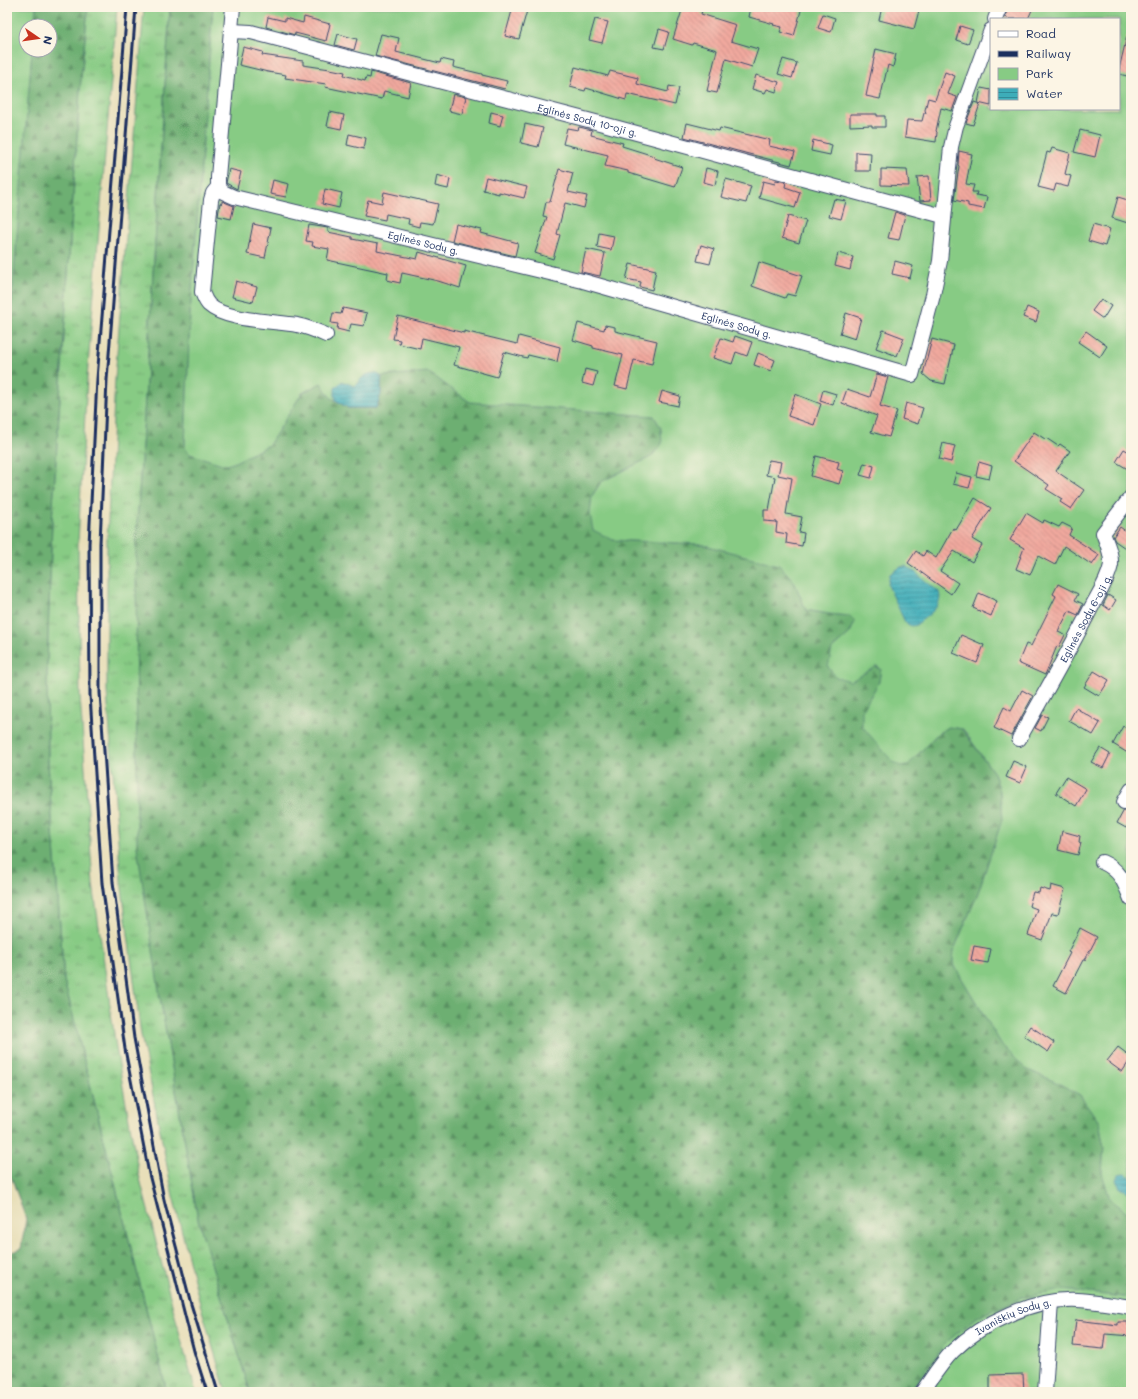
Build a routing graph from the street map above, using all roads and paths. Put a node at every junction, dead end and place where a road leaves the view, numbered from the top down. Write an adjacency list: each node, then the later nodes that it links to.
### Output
1 (233, 7): 4 (street)
2 (1000, 7): 3 (street)
3 (995, 18)
4 (232, 31): 6 (street); 7 (street, Eglinės Sodų 10-oji g.)
5 (990, 33): 7 (street, Eglinės Sodų g.)
6 (218, 187): 7 (street, Eglinės Sodų g.); 8 (street)
7 (943, 216)
8 (326, 335)
9 (1131, 497): 10 (street, Eglinės Sodų 6-oji g.)
10 (1019, 739)
11 (1131, 790): 12 (street)
12 (1124, 802)
13 (1102, 862): 14 (street)
14 (1131, 899)
15 (1051, 1302): 16 (street, Ivaniškių Sodų g.); 17 (street, Ivaniškių Sodų g.); 18 (street)
16 (1131, 1307)
17 (922, 1392)
18 (1046, 1392)

